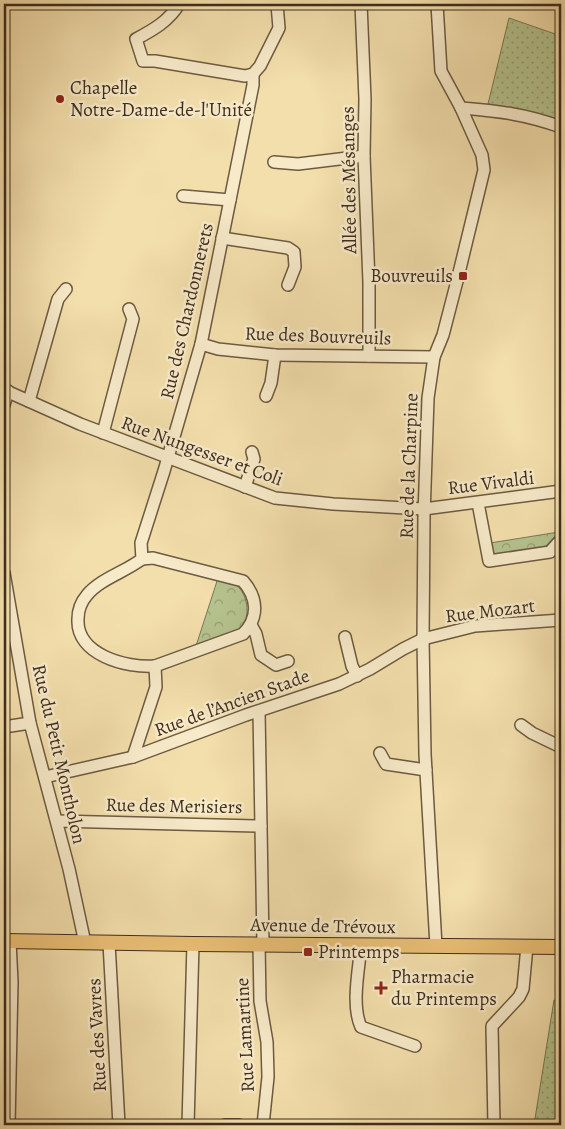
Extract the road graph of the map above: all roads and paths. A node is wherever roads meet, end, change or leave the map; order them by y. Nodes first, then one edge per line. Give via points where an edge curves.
1 (179, 4) edge
2 (277, 4) edge
3 (361, 4) edge
4 (437, 4) edge
5 (253, 74) junction
6 (461, 108) junction
7 (561, 127) edge
8 (364, 156) junction
9 (274, 162) dead end
10 (183, 196) dead end
11 (230, 200) junction
12 (222, 238) junction
13 (288, 285) dead end
14 (66, 289) dead end
15 (130, 308) dead end
16 (201, 344) junction
17 (275, 355) junction
18 (369, 356) junction
19 (434, 357) junction
20 (6, 391) edge
21 (266, 396) dead end
22 (29, 401) junction
23 (4, 405) edge
24 (103, 433) junction
25 (252, 452) dead end
26 (168, 458) junction
27 (246, 487) junction
28 (561, 492) edge
29 (478, 503) junction
30 (424, 509) junction
31 (558, 543) dead end
32 (142, 559) junction
33 (4, 574) edge
34 (561, 620) edge
35 (251, 625) junction
36 (345, 637) dead end
37 (423, 639) junction
38 (288, 661) dead end
39 (155, 666) junction
40 (357, 676) junction
41 (259, 711) junction
42 (30, 723) junction
43 (521, 725) dead end
44 (4, 727) edge
45 (561, 747) edge
46 (380, 753) dead end
47 (133, 757) junction
48 (426, 770) junction
49 (45, 778) junction
50 (57, 821) junction
51 (261, 826) junction
52 (7, 941) edge
53 (85, 942) junction
54 (109, 943) junction
55 (193, 944) junction
56 (261, 944) junction
57 (361, 945) junction
58 (436, 946) junction
59 (527, 946) junction
60 (561, 947) edge
61 (415, 1046) dead end
62 (9, 1125) edge
63 (119, 1125) edge
64 (188, 1125) edge
65 (225, 1125) edge
66 (239, 1125) edge
67 (263, 1125) edge
68 (494, 1125) edge

1 - 5 street via 154,30 136,39 143,62 245,76
2 - 5 street via 279,28
3 - 8 street, Allée des Mésanges
4 - 6 street, Rue de la Charpine via 441,71
5 - 11 street, Rue des Chardonnerets
6 - 7 street via 508,112
6 - 19 street, Rue de la Charpine via 482,154 484,170 443,335
8 - 9 street via 298,164
8 - 18 street, Allée des Mésanges
10 - 11 street
11 - 12 street, Rue des Chardonnerets
12 - 13 street via 288,248 294,252 295,268
12 - 16 street, Rue des Chardonnerets
14 - 22 street via 58,299
15 - 24 street via 133,319
16 - 17 street, Rue des Bouvreuils
16 - 26 street, Rue des Chardonnerets
17 - 18 street, Rue des Bouvreuils
17 - 21 street
18 - 19 street, Rue des Bouvreuils
19 - 30 street, Rue de la Charpine via 428,398
20 - 22 street, Rue Nungesser et Coli
20 - 23 street
22 - 24 street, Rue Nungesser et Coli
24 - 26 street, Rue Nungesser et Coli
25 - 27 street via 254,459
26 - 27 street, Rue Nungesser et Coli
26 - 32 street, Rue des Chardonnerets via 141,543
27 - 30 street, Rue Nungesser et Coli via 275,498
28 - 29 street, Rue Vivaldi
29 - 30 street, Rue Vivaldi
29 - 31 street via 489,561 550,552
30 - 37 street, Rue de la Charpine
32 - 35 street via 153,558 242,581 253,598
32 - 39 street via 94,587 80,604 77,622 86,646 96,653 143,667
33 - 42 street, Rue du Petit Montholon
34 - 37 street, Rue Mozart via 475,626
35 - 38 street via 261,655 276,665
35 - 39 street via 243,634
36 - 40 street
37 - 40 street, Rue de l’Ancien Stade
37 - 48 street, Rue de la Charpine
39 - 47 street via 156,687
40 - 41 street, Rue de l’Ancien Stade
41 - 47 street, Rue de l’Ancien Stade
41 - 51 street, Rue Lamartine
42 - 44 street
42 - 49 street, Rue du Petit Montholon
43 - 45 street
46 - 48 street via 386,764
47 - 49 street, Rue de l’Ancien Stade
48 - 58 street, Rue de la Charpine
49 - 50 street, Rue du Petit Montholon
50 - 51 street, Rue des Merisiers
50 - 53 street, Rue du Petit Montholon
51 - 56 street, Rue Lamartine
52 - 53 main road, Avenue de Trévoux
52 - 62 street via 12,982
53 - 54 main road, Avenue de Trévoux
54 - 55 main road, Avenue de Trévoux
54 - 63 street, Rue des Vavres
55 - 56 main road, Avenue de Trévoux
55 - 64 street
56 - 57 main road, Avenue de Trévoux
56 - 67 street, Rue Lamartine via 260,1001 267,1042 268,1077
57 - 58 main road, Avenue de Trévoux
57 - 61 street via 356,1006 361,1027
58 - 59 main road, Avenue de Trévoux
59 - 60 main road, Avenue de Trévoux
59 - 68 street via 523,989 492,1026
65 - 66 street

